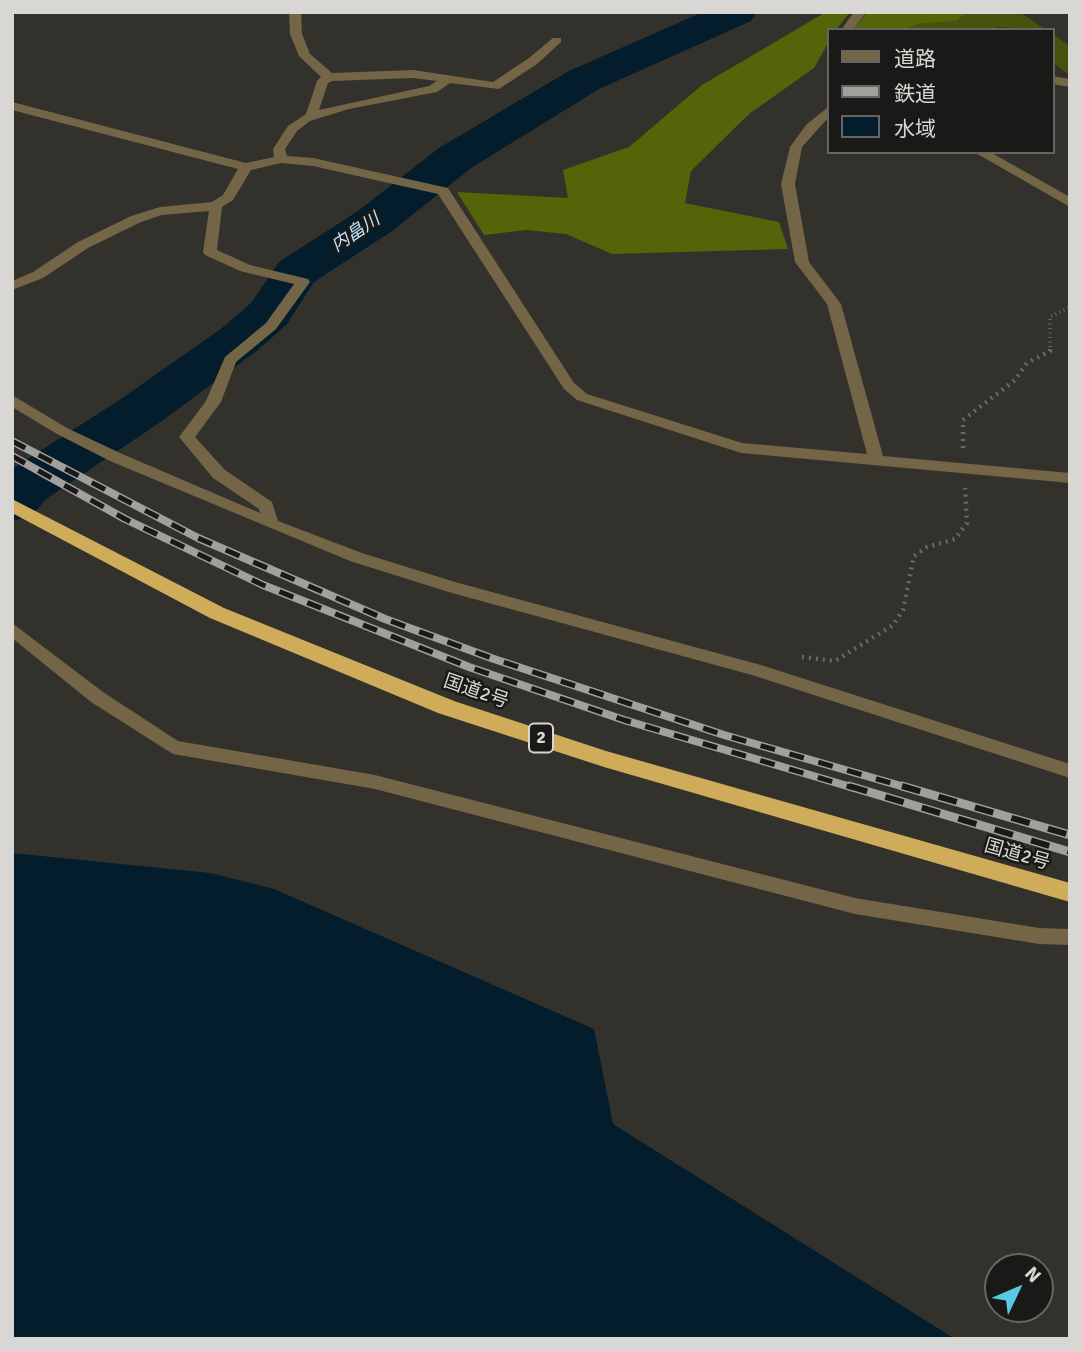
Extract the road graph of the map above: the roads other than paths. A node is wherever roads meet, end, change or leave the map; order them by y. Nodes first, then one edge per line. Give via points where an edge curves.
1 (295, 12) edge
2 (860, 12) edge
3 (848, 28) edge
4 (557, 40) dead end
5 (329, 76) junction
6 (447, 80) junction
7 (12, 106) edge
8 (827, 112) edge
9 (313, 116) junction
10 (984, 154) edge
11 (281, 159) junction
12 (246, 167) junction
13 (1070, 203) edge
14 (216, 206) junction
15 (12, 286) edge
16 (12, 400) edge
17 (877, 462) junction
18 (1070, 478) edge
19 (12, 505) edge
20 (271, 524) junction
21 (12, 629) edge
22 (1070, 771) edge
23 (1070, 894) edge
24 (1070, 937) edge

1 - 5 street via 296,34 305,56
2 - 3 street
4 - 6 street via 495,86
5 - 6 street via 413,74
5 - 9 street via 323,81
6 - 9 street via 433,89
7 - 12 street
8 - 17 street via 796,147 788,184 802,262 834,304
9 - 11 street via 292,129 279,149
10 - 13 street
11 - 12 street
11 - 17 street via 443,191 569,386 582,397 741,449
12 - 14 street via 228,197
14 - 15 street via 160,211 136,219
14 - 20 street via 210,252 245,268 303,282 271,326 230,360 213,402 187,437 219,474 266,506
16 - 20 street via 115,457
17 - 18 street
19 - 23 highway, 国道2号 / 2 via 217,613 446,707 604,760
20 - 22 street via 452,587 755,669
21 - 24 street via 97,697 173,747 375,782 855,906

